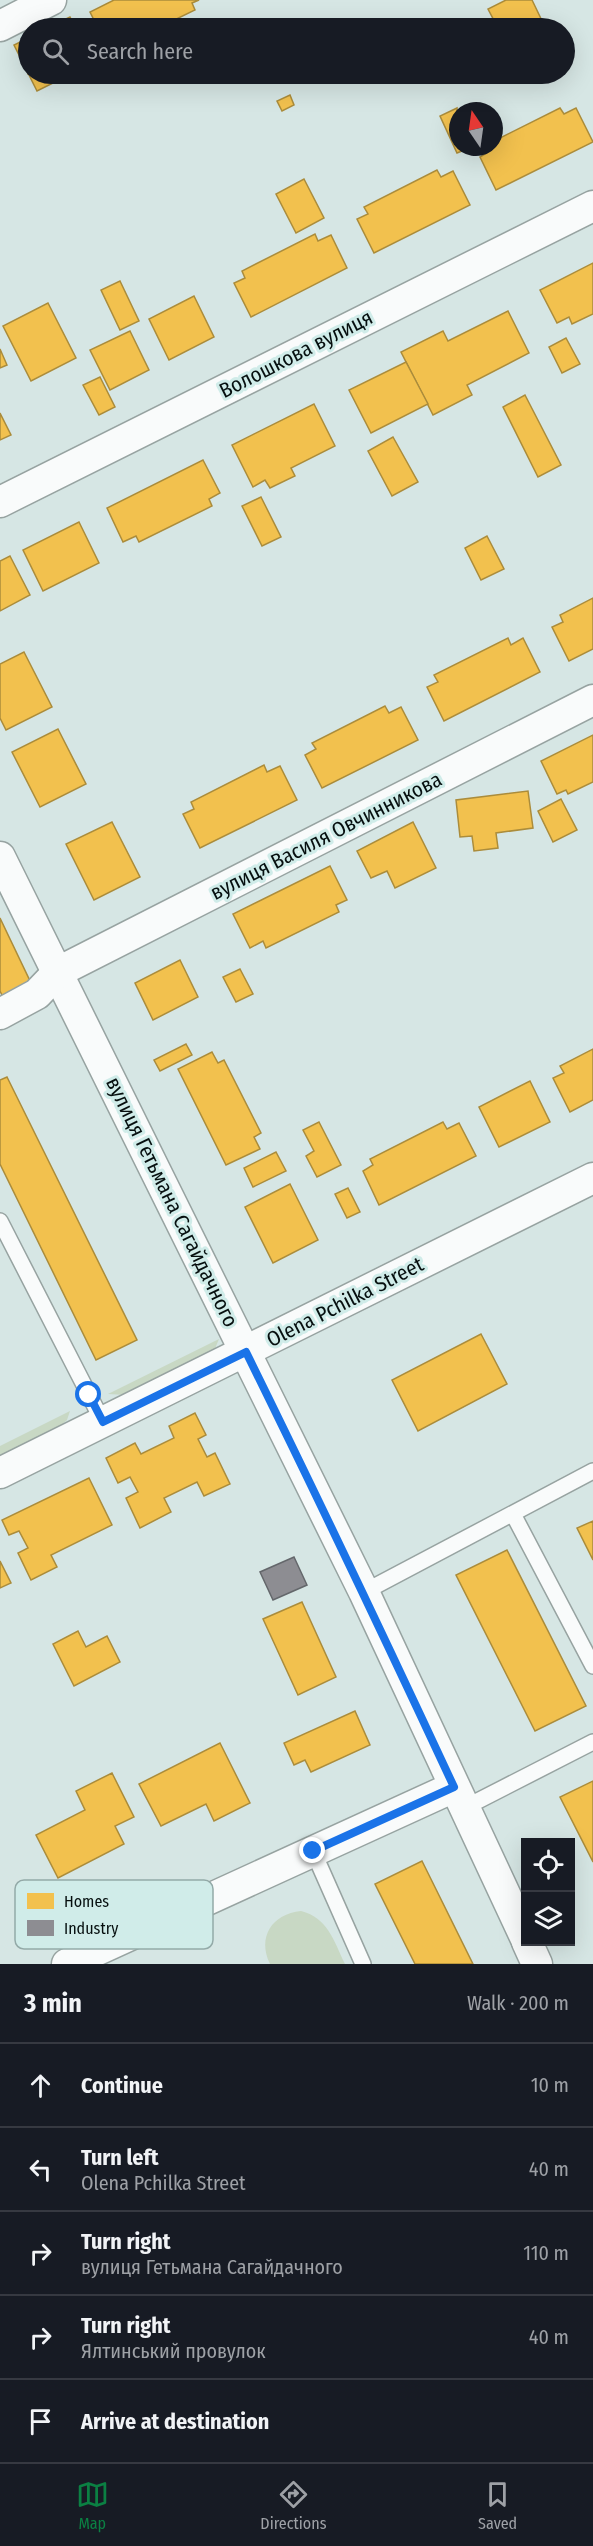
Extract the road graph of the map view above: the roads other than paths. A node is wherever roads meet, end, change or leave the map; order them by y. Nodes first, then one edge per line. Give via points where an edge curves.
1 (51, 0) edge
2 (0, 26) edge
3 (593, 206) edge
4 (0, 502) edge
5 (593, 700) edge
6 (0, 857) edge
7 (58, 972) junction
8 (0, 1014) edge
9 (593, 1178) edge
10 (0, 1221) edge
11 (246, 1352) junction
12 (103, 1422) junction
13 (593, 1472) edge
14 (0, 1473) edge
15 (513, 1514) junction
16 (364, 1592) junction
17 (593, 1666) edge
18 (593, 1742) edge
19 (459, 1798) junction
20 (313, 1851) junction
21 (213, 1897) edge
22 (521, 1929) edge
23 (529, 1946) edge
24 (100, 1949) edge
25 (67, 1964) edge
26 (363, 1964) edge
27 (537, 1964) edge

1 - 2 street
3 - 4 street, Волошкова вулиця
5 - 7 street, вулиця Василя Овчинникова
6 - 7 street, вулиця Гетьмана Сагайдачного
7 - 8 street, вулиця Василя Овчинникова via 37,994
7 - 11 street, вулиця Гетьмана Сагайдачного
9 - 11 street, Olena Pchilka Street
10 - 12 lane
11 - 12 street, Olena Pchilka Street
11 - 16 street, вулиця Гетьмана Сагайдачного
12 - 14 street, Olena Pchilka Street
13 - 15 lane
15 - 16 lane
15 - 17 lane
16 - 19 street, вулиця Гетьмана Сагайдачного
18 - 19 lane
19 - 20 street
19 - 22 street, вулиця Гетьмана Сагайдачного
20 - 21 street
20 - 26 lane
23 - 27 street, вулиця Гетьмана Сагайдачного
24 - 25 street

